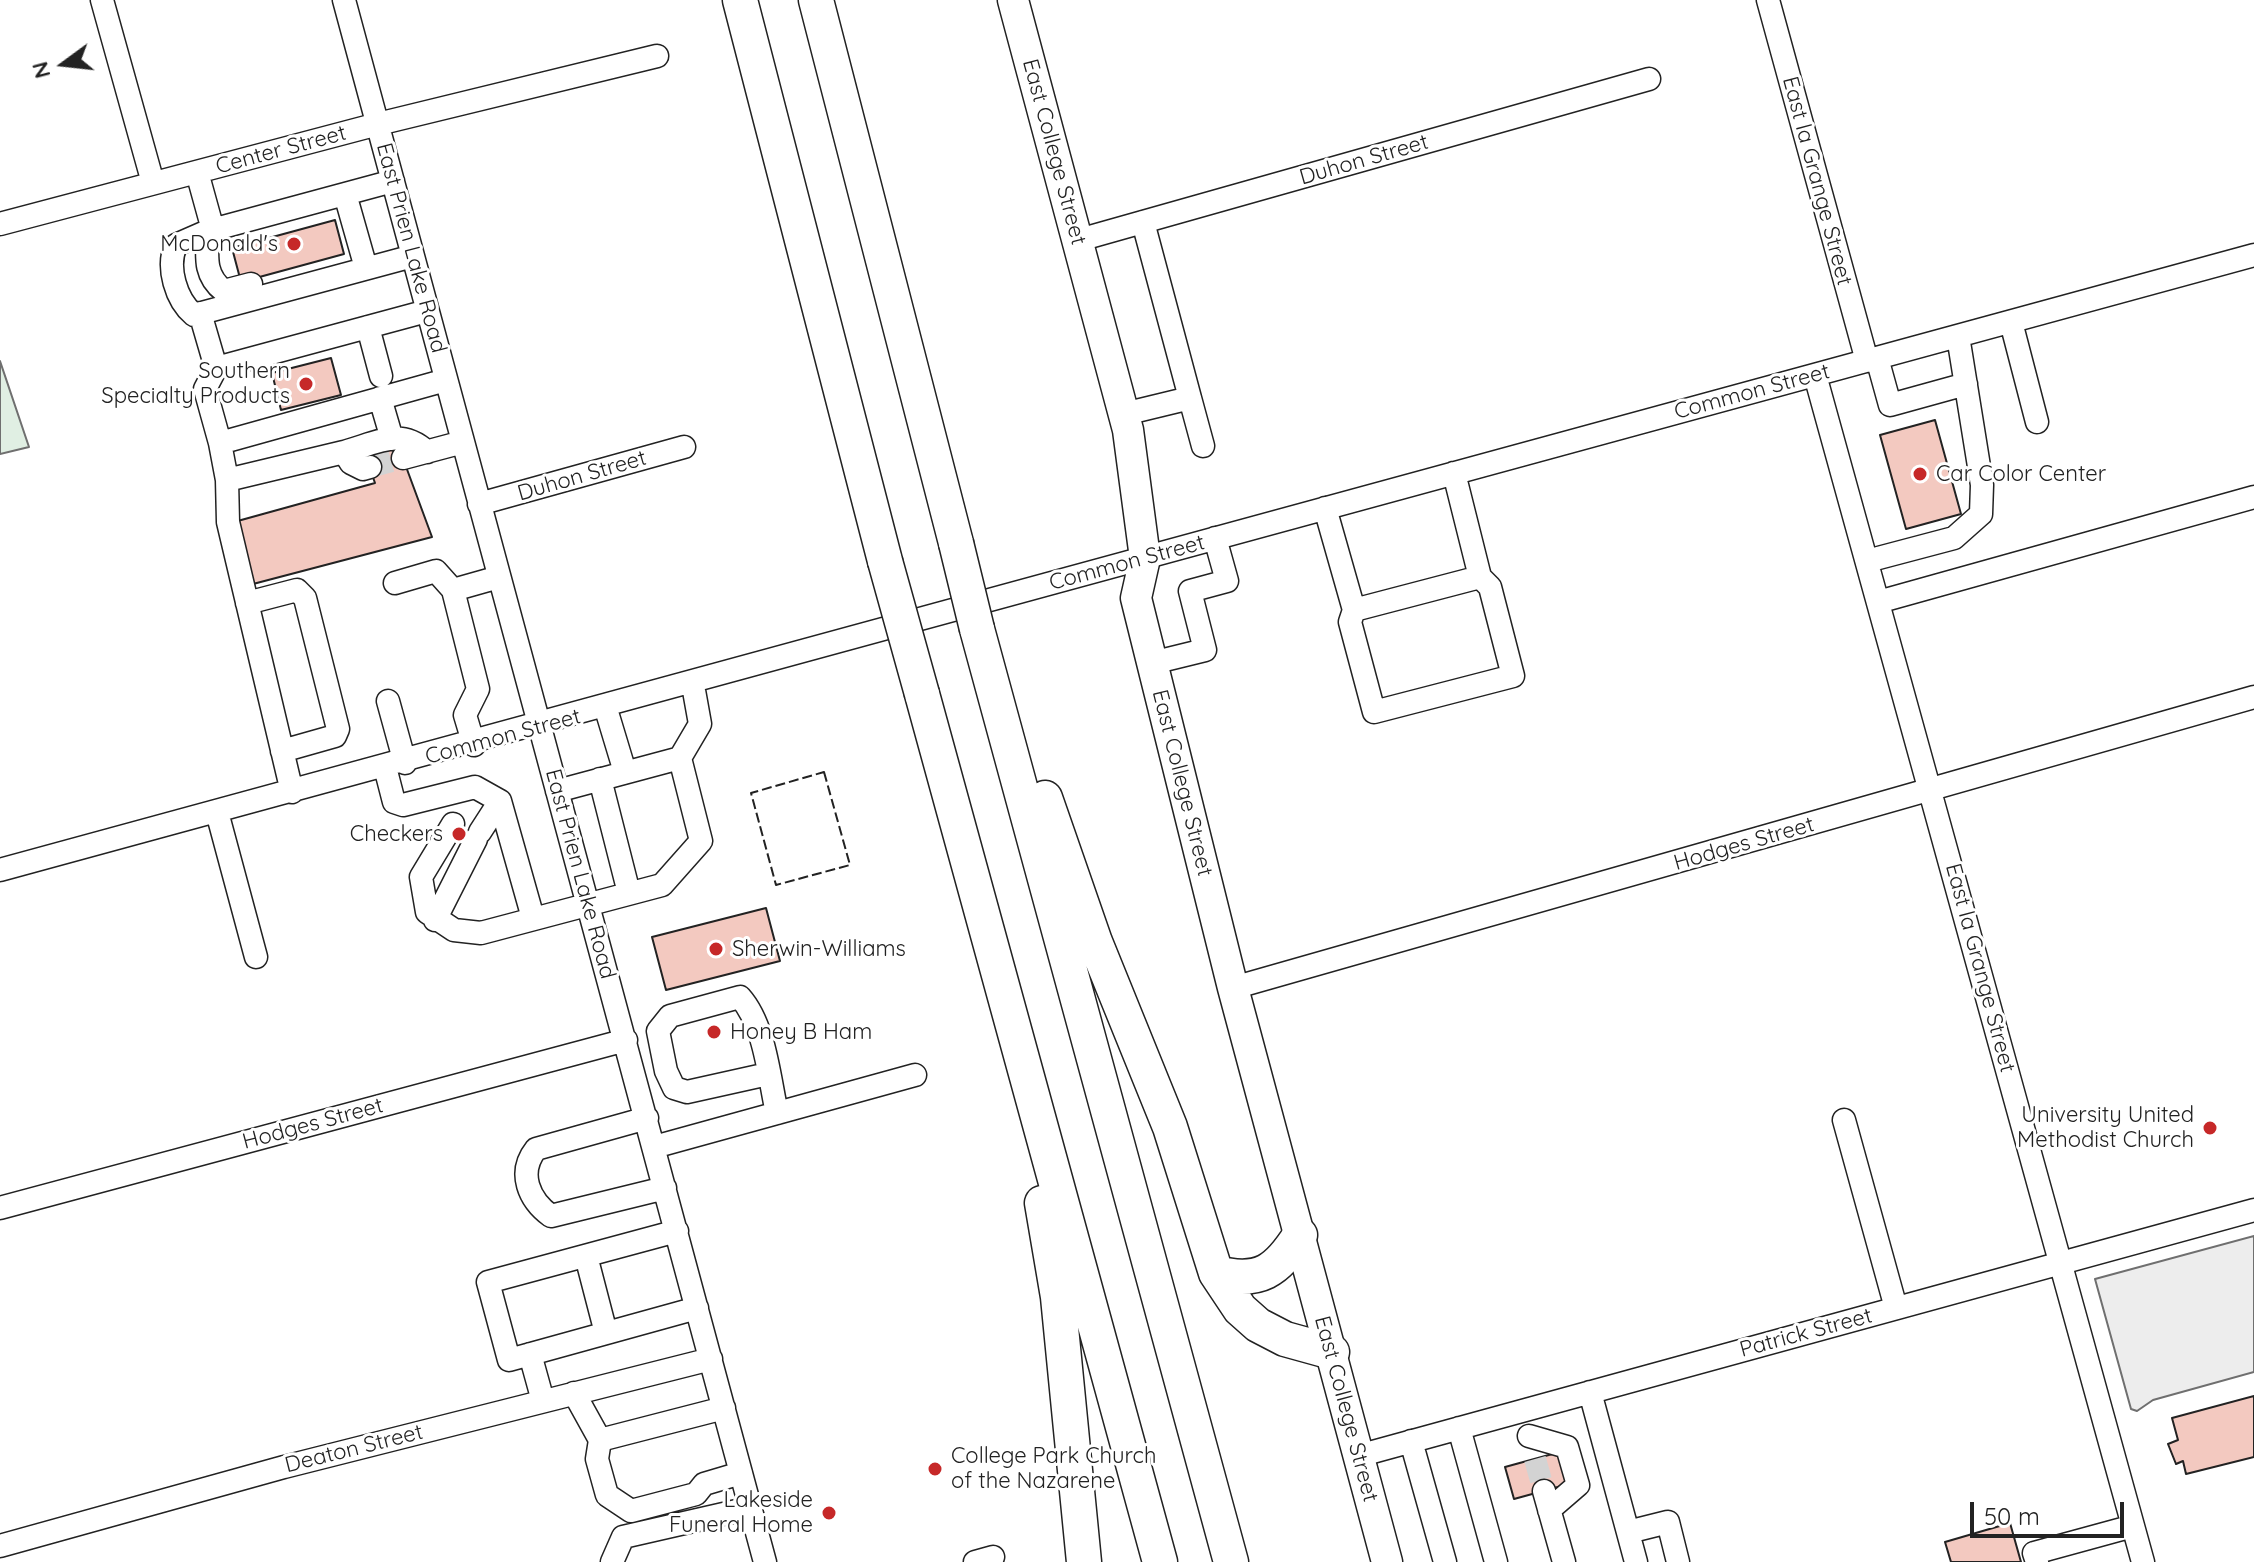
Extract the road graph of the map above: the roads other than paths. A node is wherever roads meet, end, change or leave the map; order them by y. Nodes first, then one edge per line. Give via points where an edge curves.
1 (102, 0) edge
2 (344, 0) edge
3 (740, 0) edge
4 (816, 0) edge
5 (1013, 0) edge
6 (1768, 0) edge
7 (657, 56) dead end
8 (1649, 79) dead end
9 (378, 124) junction
10 (197, 172) junction
11 (393, 181) junction
12 (153, 183) junction
13 (345, 194) junction
14 (1143, 222) junction
15 (0, 224) edge
16 (210, 230) junction
17 (1079, 240) junction
18 (2254, 255) edge
19 (413, 256) junction
20 (360, 270) junction
21 (427, 311) junction
22 (200, 313) junction
23 (2011, 322) junction
24 (368, 327) junction
25 (1958, 336) junction
26 (1872, 360) junction
27 (216, 368) junction
28 (1815, 375) junction
29 (446, 380) junction
30 (1966, 384) junction
31 (381, 387) junction
32 (1190, 398) junction
33 (1124, 414) junction
34 (2037, 422) dead end
35 (463, 442) junction
36 (220, 443) junction
37 (1203, 446) dead end
38 (684, 447) dead end
39 (398, 449) junction
40 (344, 452) junction
41 (370, 467) dead end
42 (1454, 473) junction
43 (227, 480) junction
44 (2254, 497) edge
45 (479, 504) junction
46 (1325, 508) junction
47 (1215, 538) junction
48 (1145, 558) junction
49 (1867, 561) junction
50 (499, 577) junction
51 (1480, 577) junction
52 (395, 583) dead end
53 (453, 590) junction
54 (1878, 602) junction
55 (247, 603) junction
56 (1354, 610) junction
57 (1152, 663) junction
58 (992, 682) junction
59 (693, 685) junction
60 (2254, 697) edge
61 (388, 701) dead end
62 (606, 709) junction
63 (539, 727) junction
64 (474, 745) junction
65 (282, 751) junction
66 (680, 758) junction
67 (395, 765) junction
68 (625, 772) junction
69 (600, 779) junction
70 (475, 787) junction
71 (557, 791) junction
72 (1931, 791) junction
73 (292, 792) junction
74 (500, 801) junction
75 (217, 812) junction
76 (0, 870) edge
77 (629, 893) junction
78 (588, 902) junction
79 (533, 918) junction
80 (435, 920) junction
81 (256, 957) dead end
82 (1233, 988) junction
83 (1007, 1001) junction
84 (626, 1040) junction
85 (666, 1071) junction
86 (768, 1074) junction
87 (915, 1075) dead end
88 (637, 1080) junction
89 (777, 1113) junction
90 (647, 1118) junction
91 (1844, 1120) dead end
92 (654, 1147) junction
93 (665, 1188) junction
94 (0, 1208) edge
95 (2254, 1210) edge
96 (677, 1231) junction
97 (1300, 1235) junction
98 (586, 1256) junction
99 (2061, 1263) junction
100 (522, 1273) junction
101 (1216, 1273) junction
102 (697, 1308) junction
103 (1896, 1308) junction
104 (605, 1334) junction
105 (1332, 1352) junction
106 (530, 1354) junction
107 (711, 1359) junction
108 (1590, 1392) junction
109 (574, 1393) junction
110 (543, 1401) junction
111 (724, 1408) junction
112 (1522, 1411) junction
113 (1459, 1428) junction
114 (1529, 1436) junction
115 (600, 1440) junction
116 (1411, 1441) junction
117 (1358, 1456) junction
118 (1535, 1459) tunnel mouth
119 (741, 1473) junction
120 (750, 1508) junction
121 (2133, 1526) junction
122 (1628, 1532) junction
123 (0, 1546) edge
124 (2079, 1552) edge
125 (612, 1562) edge
126 (765, 1562) edge
127 (1084, 1562) edge
128 (1160, 1562) edge
129 (1231, 1562) edge
130 (1387, 1562) edge
131 (1445, 1562) edge
132 (1496, 1562) edge
133 (1564, 1562) edge
134 (1636, 1562) edge
135 (1678, 1562) edge
136 (2037, 1562) edge
137 (2143, 1562) edge

1 - 12 street
2 - 9 street, East Prien Lake Road
3 - 83 highway, bridge via 885,561
4 - 58 highway, bridge
5 - 17 main road, East College Street
6 - 26 street, East la Grange Street
7 - 9 street, Center Street
8 - 14 street, Duhon Street
9 - 10 street, Center Street
9 - 11 street, East Prien Lake Road
10 - 12 street, Center Street
10 - 16 street
11 - 13 street
11 - 19 street, East Prien Lake Road
12 - 15 street, Center Street
13 - 16 street
13 - 20 street
14 - 17 street, Duhon Street
14 - 32 street
16 - 20 street via 207,269 224,291 336,263
16 - 22 street via 176,245 169,259 182,305 194,315
17 - 33 main road, East College Street
18 - 23 street, Common Street
19 - 20 street
19 - 21 street, East Prien Lake Road
20 - 22 street
21 - 24 street
21 - 29 street, East Prien Lake Road
22 - 27 street
23 - 25 street, Common Street
23 - 34 street
24 - 27 street
24 - 31 street
25 - 26 street, Common Street
25 - 30 street
26 - 28 street, Common Street
26 - 30 street, East la Grange Street via 1890,405
27 - 36 street via 205,389
28 - 42 street, Common Street
28 - 49 street, East la Grange Street
29 - 31 street
29 - 35 street, East Prien Lake Road
30 - 49 street via 1982,485 1981,514 1954,538
31 - 36 street
31 - 39 street
32 - 33 street
32 - 37 street
33 - 48 main road, East College Street
35 - 39 street via 427,452 413,439
35 - 45 street, East Prien Lake Road
36 - 43 street
38 - 45 street, Duhon Street
39 - 40 street
40 - 41 street via 351,463
40 - 43 street
42 - 46 street, Common Street
42 - 51 street
43 - 55 street via 228,522
44 - 54 street
45 - 50 street, East Prien Lake Road
46 - 47 street, Common Street
46 - 56 street
47 - 48 street, Common Street
47 - 57 street via 1227,581 1190,591 1205,650
48 - 57 main road, East College Street via 1136,598
48 - 59 street, Common Street
49 - 54 street, East la Grange Street
50 - 53 street
50 - 63 street, East Prien Lake Road
51 - 56 street
51 - 56 street via 1490,587 1513,676 1374,712 1350,622
52 - 53 street via 436,571
53 - 64 street via 478,689 465,715
54 - 72 street, East la Grange Street
55 - 65 street
55 - 65 street via 297,590 305,598 338,729 335,736
57 - 82 main road, East College Street
58 - 101 highway via 1026,744 1095,942 1170,1127
58 - 129 highway
59 - 62 street, Common Street
59 - 66 street via 700,724
60 - 72 street, Hodges Street
61 - 67 street
62 - 63 street, Common Street
62 - 68 street
63 - 64 street, Common Street
63 - 71 street, East Prien Lake Road
64 - 67 street, Common Street
65 - 73 street
66 - 68 street
66 - 77 street via 701,841 662,885
67 - 70 street via 394,802 403,805
67 - 73 street, Common Street
68 - 69 street
69 - 71 street
69 - 77 street
70 - 74 street
70 - 80 street via 421,877 427,912
71 - 78 street, East Prien Lake Road
72 - 82 street, Hodges Street
72 - 99 street, East la Grange Street
73 - 75 street, Common Street
74 - 79 street
74 - 80 street
75 - 76 street, Common Street
75 - 81 street
77 - 78 street
78 - 79 street
78 - 84 street, East Prien Lake Road
79 - 80 street via 481,933 454,930
82 - 97 main road, East College Street
83 - 127 highway via 1058,1297
83 - 128 highway
84 - 88 street, East Prien Lake Road
84 - 94 street, Hodges Street
85 - 86 street via 674,1088 687,1092
85 - 86 street via 658,1031 670,1016 740,997 751,1010
85 - 88 street
86 - 89 street
87 - 89 street
88 - 90 street, East Prien Lake Road
89 - 92 street
90 - 92 street, East Prien Lake Road
90 - 93 street via 536,1149 527,1161 527,1179 534,1204 551,1216
91 - 103 street
92 - 93 street, East Prien Lake Road
93 - 96 street, East Prien Lake Road
95 - 99 street, Patrick Street
96 - 98 street
96 - 102 street, East Prien Lake Road
97 - 101 highway via 1284,1260 1266,1272 1241,1279
97 - 105 main road, East College Street
98 - 100 street
98 - 104 street
99 - 103 street, Patrick Street
99 - 121 street, East la Grange Street
100 - 104 street via 504,1299 519,1338 529,1342 574,1332
100 - 106 street via 488,1282 509,1360
101 - 105 highway via 1258,1325
102 - 104 street
102 - 107 street, East Prien Lake Road
103 - 108 street, Patrick Street
104 - 106 street
105 - 117 main road, East College Street
106 - 110 street
107 - 109 street, Deaton Street
107 - 111 street, East Prien Lake Road
108 - 112 street, Patrick Street
108 - 122 street
109 - 110 street, Deaton Street
109 - 115 street
110 - 123 street, Deaton Street
111 - 115 street
111 - 119 street, East Prien Lake Road
112 - 113 street, Patrick Street
112 - 114 street
113 - 116 street, Patrick Street
113 - 132 street
114 - 118 street
114 - 133 street via 1567,1447 1578,1485 1547,1500
115 - 119 street via 597,1459 607,1495 631,1511 696,1494 704,1484
116 - 117 street, Patrick Street
116 - 131 street
117 - 130 main road, East College Street
119 - 120 street, East Prien Lake Road
120 - 125 street via 623,1537
120 - 126 street, East Prien Lake Road
121 - 124 street
121 - 137 street, East la Grange Street
122 - 134 street
122 - 135 street via 1668,1522
124 - 136 street via 2034,1553

